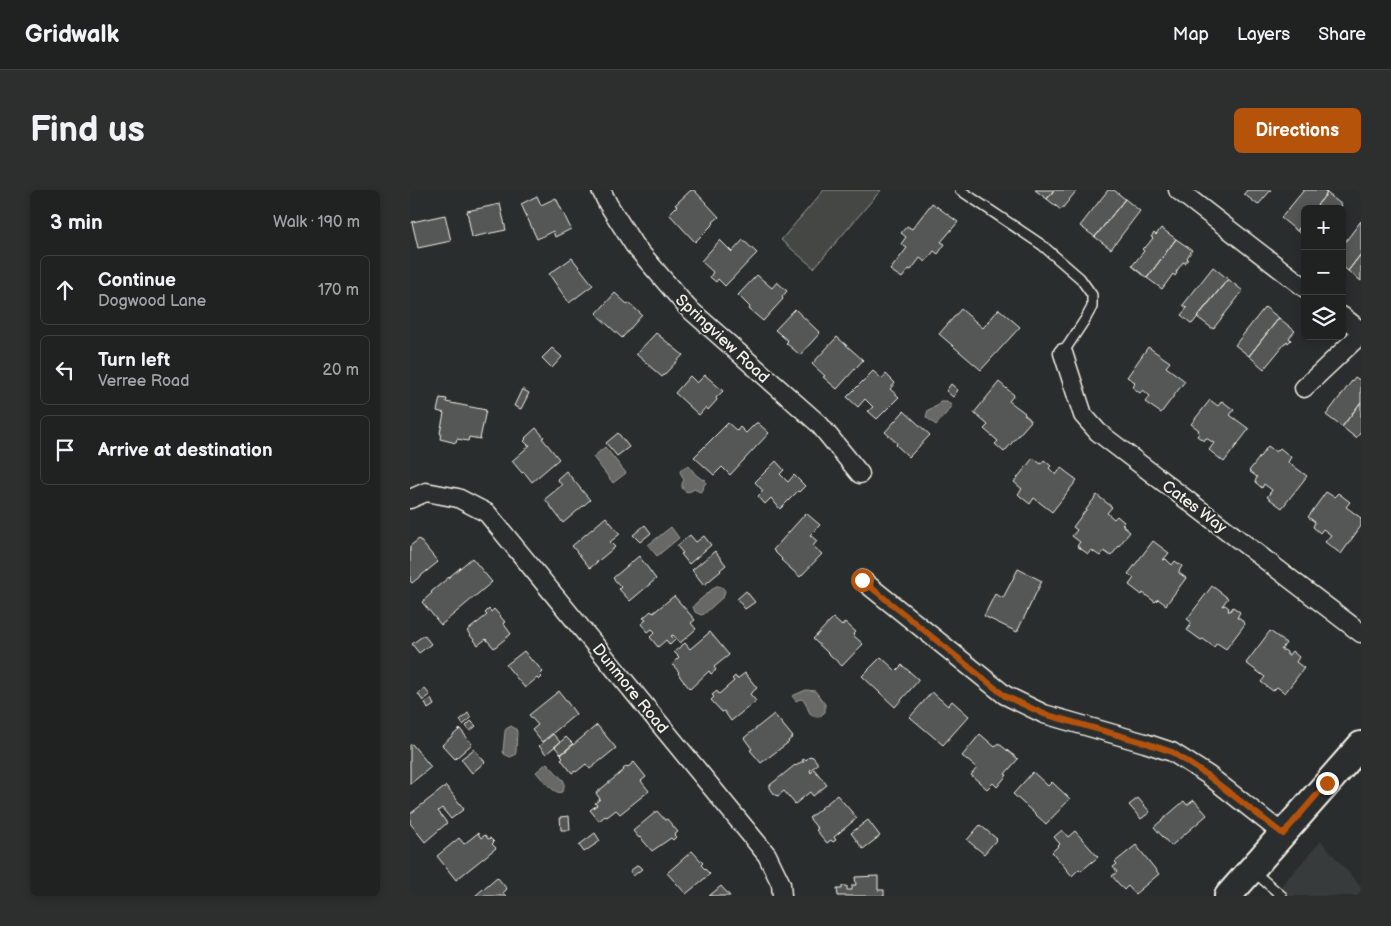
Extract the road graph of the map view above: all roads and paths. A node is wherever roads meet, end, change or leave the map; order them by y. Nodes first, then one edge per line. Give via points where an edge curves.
1 (602, 190) edge
2 (960, 190) edge
3 (1178, 190) edge
4 (1301, 285) edge
5 (1346, 319) edge
6 (1361, 332) edge
7 (1063, 353) joint
8 (1304, 388) dead end
9 (860, 474) dead end
10 (410, 499) edge
11 (862, 580) dead end
12 (1361, 633) edge
13 (1361, 745) edge
14 (1283, 834) junction
15 (1251, 870) junction
16 (782, 896) edge
17 (1228, 896) edge
18 (1282, 896) edge

1 - 9 street, Springview Road via 634,245 687,307 819,424
2 - 7 lane via 1042,245 1080,278 1092,295 1092,307
3 - 4 street
5 - 6 street
6 - 8 street
7 - 12 street, Cates Way via 1083,415 1098,432
10 - 16 street, Dunmore Road via 426,492 458,498 487,513 767,855 781,884
11 - 14 street via 1005,696 1044,714 1172,752
13 - 14 main road
14 - 15 main road
15 - 17 main road
15 - 18 lane

